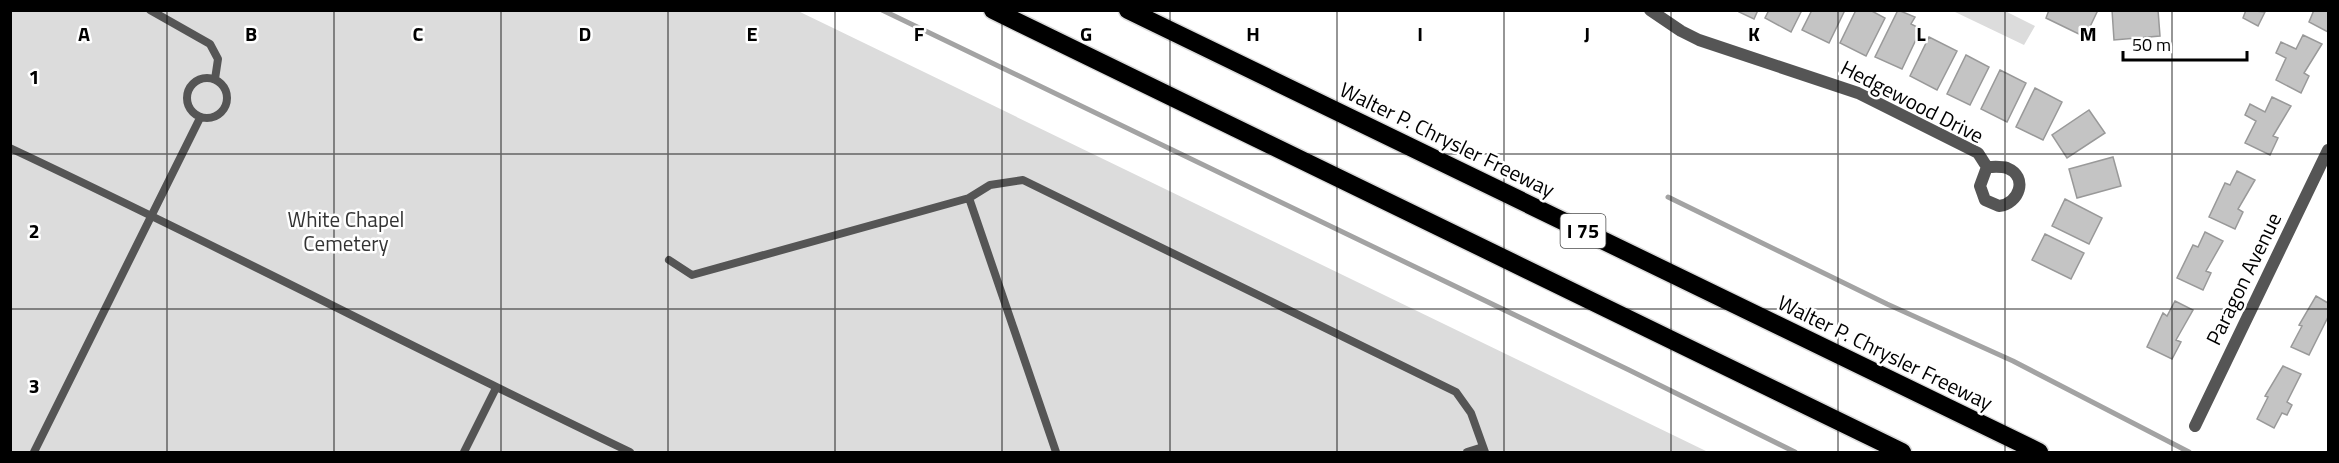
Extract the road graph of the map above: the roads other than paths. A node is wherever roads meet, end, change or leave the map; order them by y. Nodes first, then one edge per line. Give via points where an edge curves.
1 (150, 10) edge
2 (993, 10) edge
3 (1128, 10) edge
4 (1650, 10) edge
5 (215, 79) junction
6 (200, 118) junction
7 (10, 148) edge
8 (2328, 150) edge
9 (1987, 167) dead end
10 (969, 198) junction
11 (153, 215) junction
12 (669, 260) dead end
13 (495, 388) junction
14 (2195, 426) dead end
15 (1484, 450) edge
16 (34, 453) edge
17 (464, 453) edge
18 (630, 453) edge
19 (1056, 453) edge
20 (1467, 453) edge
21 (1902, 453) edge
22 (2039, 453) edge

1 - 5 lane via 210,44 218,59
2 - 21 highway
3 - 22 highway, Walter P. Chrysler Freeway / I 75
4 - 9 street, Hedgewood Drive via 1699,40 1858,93 1978,153
5 - 6 lane via 225,88 228,102 220,114
5 - 6 lane via 202,78 188,91 190,110
6 - 11 lane
7 - 11 lane
8 - 14 street, Paragon Avenue
10 - 12 lane via 692,275
10 - 15 lane via 990,185 1023,180 1456,392 1471,413
10 - 19 lane
11 - 13 lane
11 - 16 lane
13 - 17 lane
13 - 18 lane
15 - 20 lane

